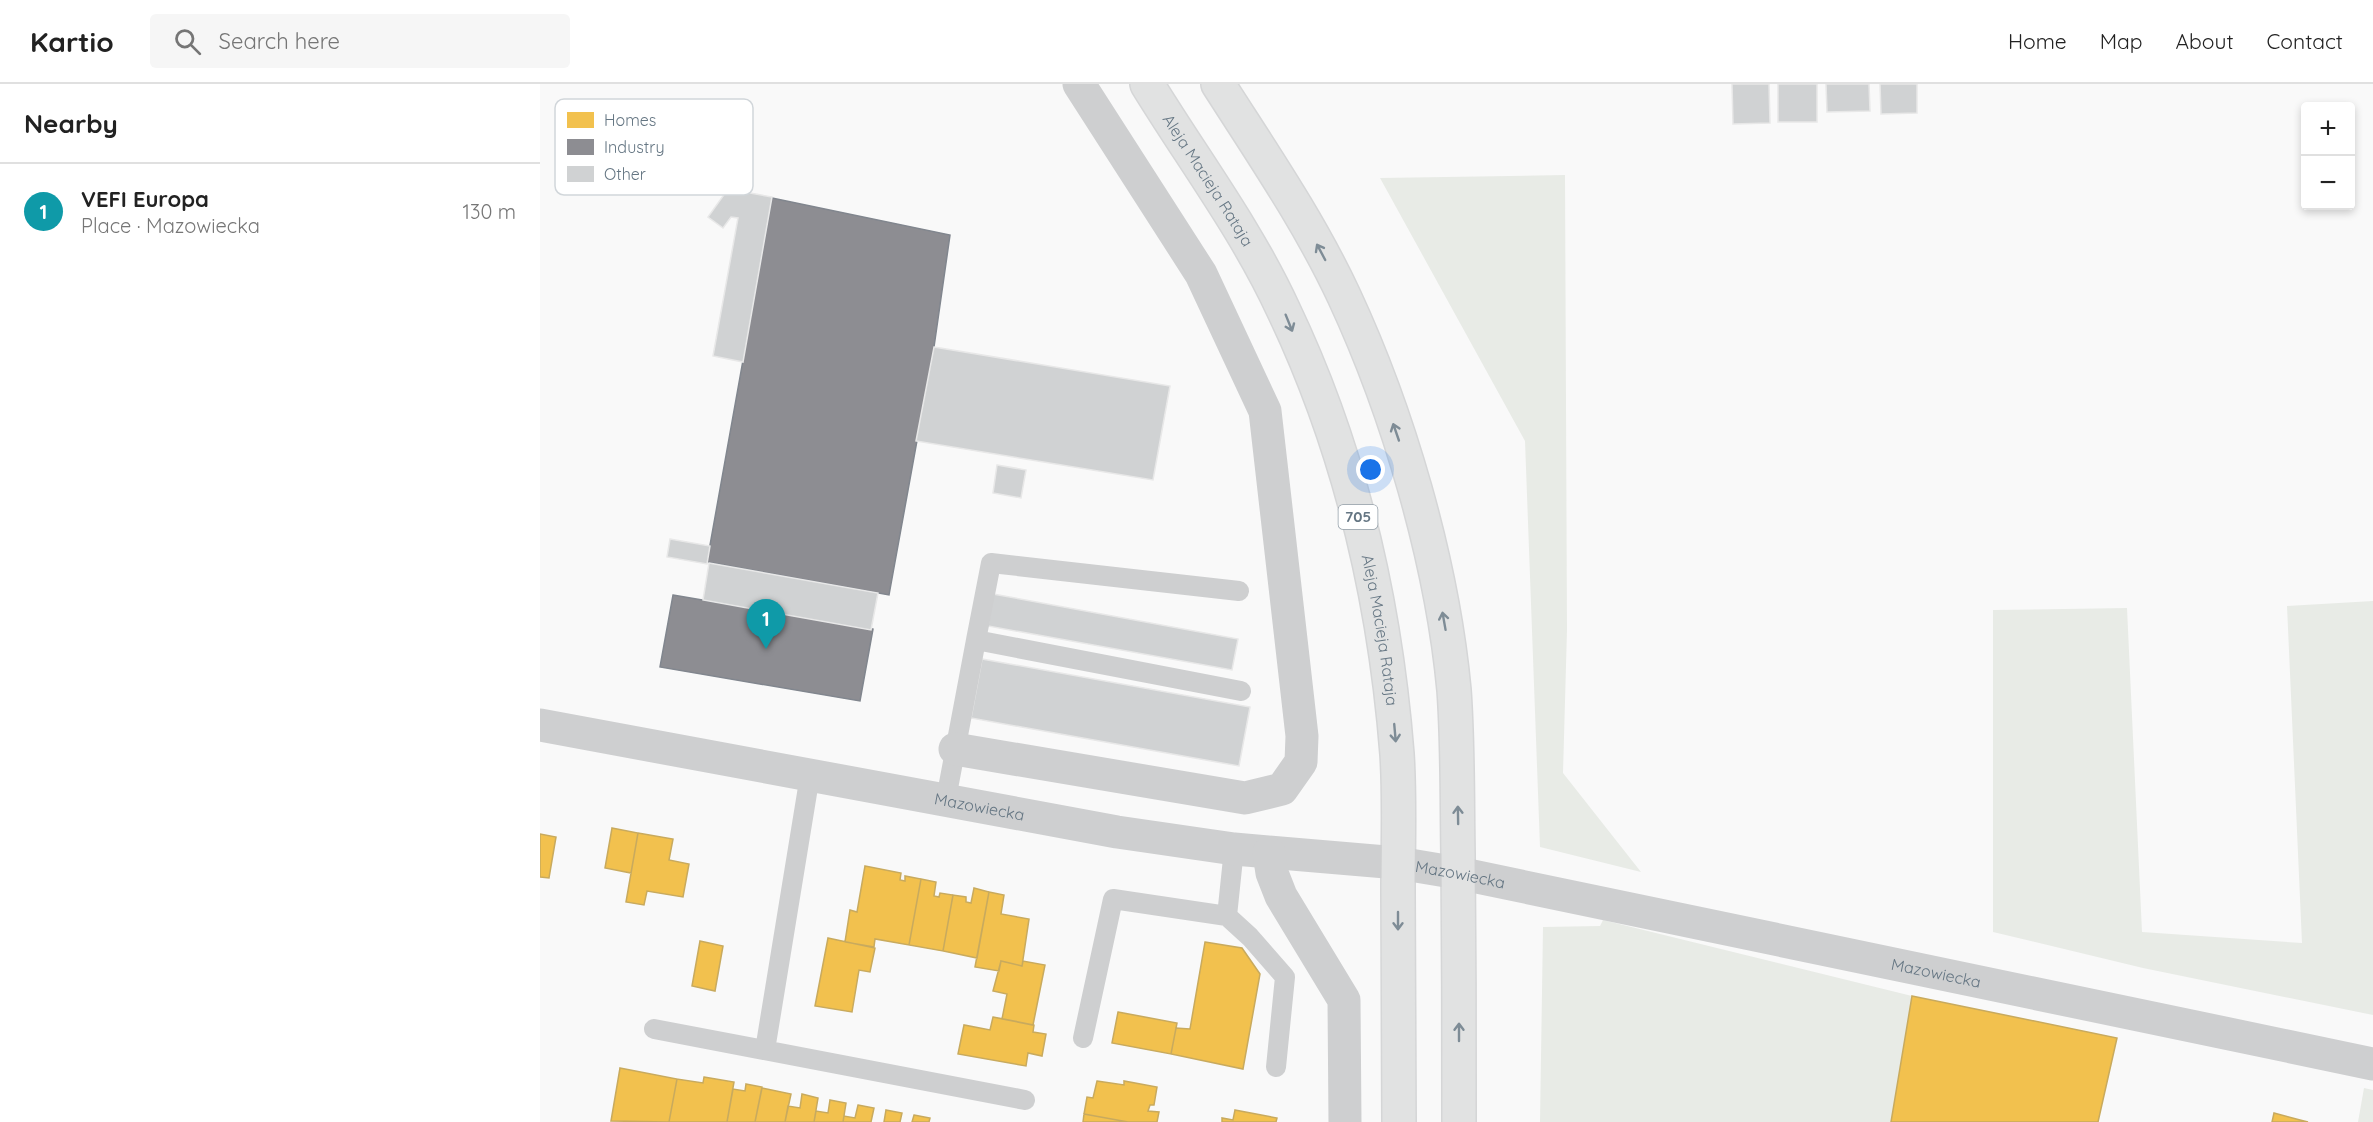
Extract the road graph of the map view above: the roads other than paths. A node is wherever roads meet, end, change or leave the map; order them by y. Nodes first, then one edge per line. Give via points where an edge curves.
1 (1079, 84) edge
2 (1147, 84) edge
3 (1218, 84) edge
4 (1239, 591) dead end
5 (976, 640) junction
6 (1241, 691) dead end
7 (540, 725) edge
8 (955, 749) junction
9 (810, 775) junction
10 (946, 799) junction
11 (1234, 849) junction
12 (1269, 853) junction
13 (1398, 863) junction
14 (1458, 873) junction
15 (1227, 916) junction
16 (654, 1029) dead end
17 (1083, 1038) dead end
18 (765, 1050) junction
19 (2373, 1064) edge
20 (1276, 1067) dead end
21 (1025, 1100) dead end
22 (1345, 1122) edge
23 (1399, 1122) edge
24 (1459, 1122) edge

1 - 8 street via 1201,274 1265,411 1302,736 1301,762 1282,789 1245,798
2 -> 13 main road, Aleja Macieja Rataja / 705 via 1255,253 1284,311 1332,430 1352,492 1372,573 1390,687 1397,758
14 -> 3 main road via 1454,688 1417,492 1344,296 1300,213
4 - 5 lane via 992,563
5 - 6 lane
5 - 8 lane
7 - 9 street, Mazowiecka
8 - 10 lane
9 - 10 street, Mazowiecka
9 - 18 lane
10 - 11 street, Mazowiecka via 1117,832
11 - 12 street, Mazowiecka
11 - 15 lane
12 - 13 street, Mazowiecka
12 - 22 street via 1281,896 1344,1000
13 - 14 street, Mazowiecka
13 -> 23 main road, Aleja Macieja Rataja / 705
14 - 19 street, Mazowiecka
24 -> 14 main road
15 - 17 lane via 1113,899
15 - 20 lane via 1285,977
16 - 18 lane
18 - 21 lane

